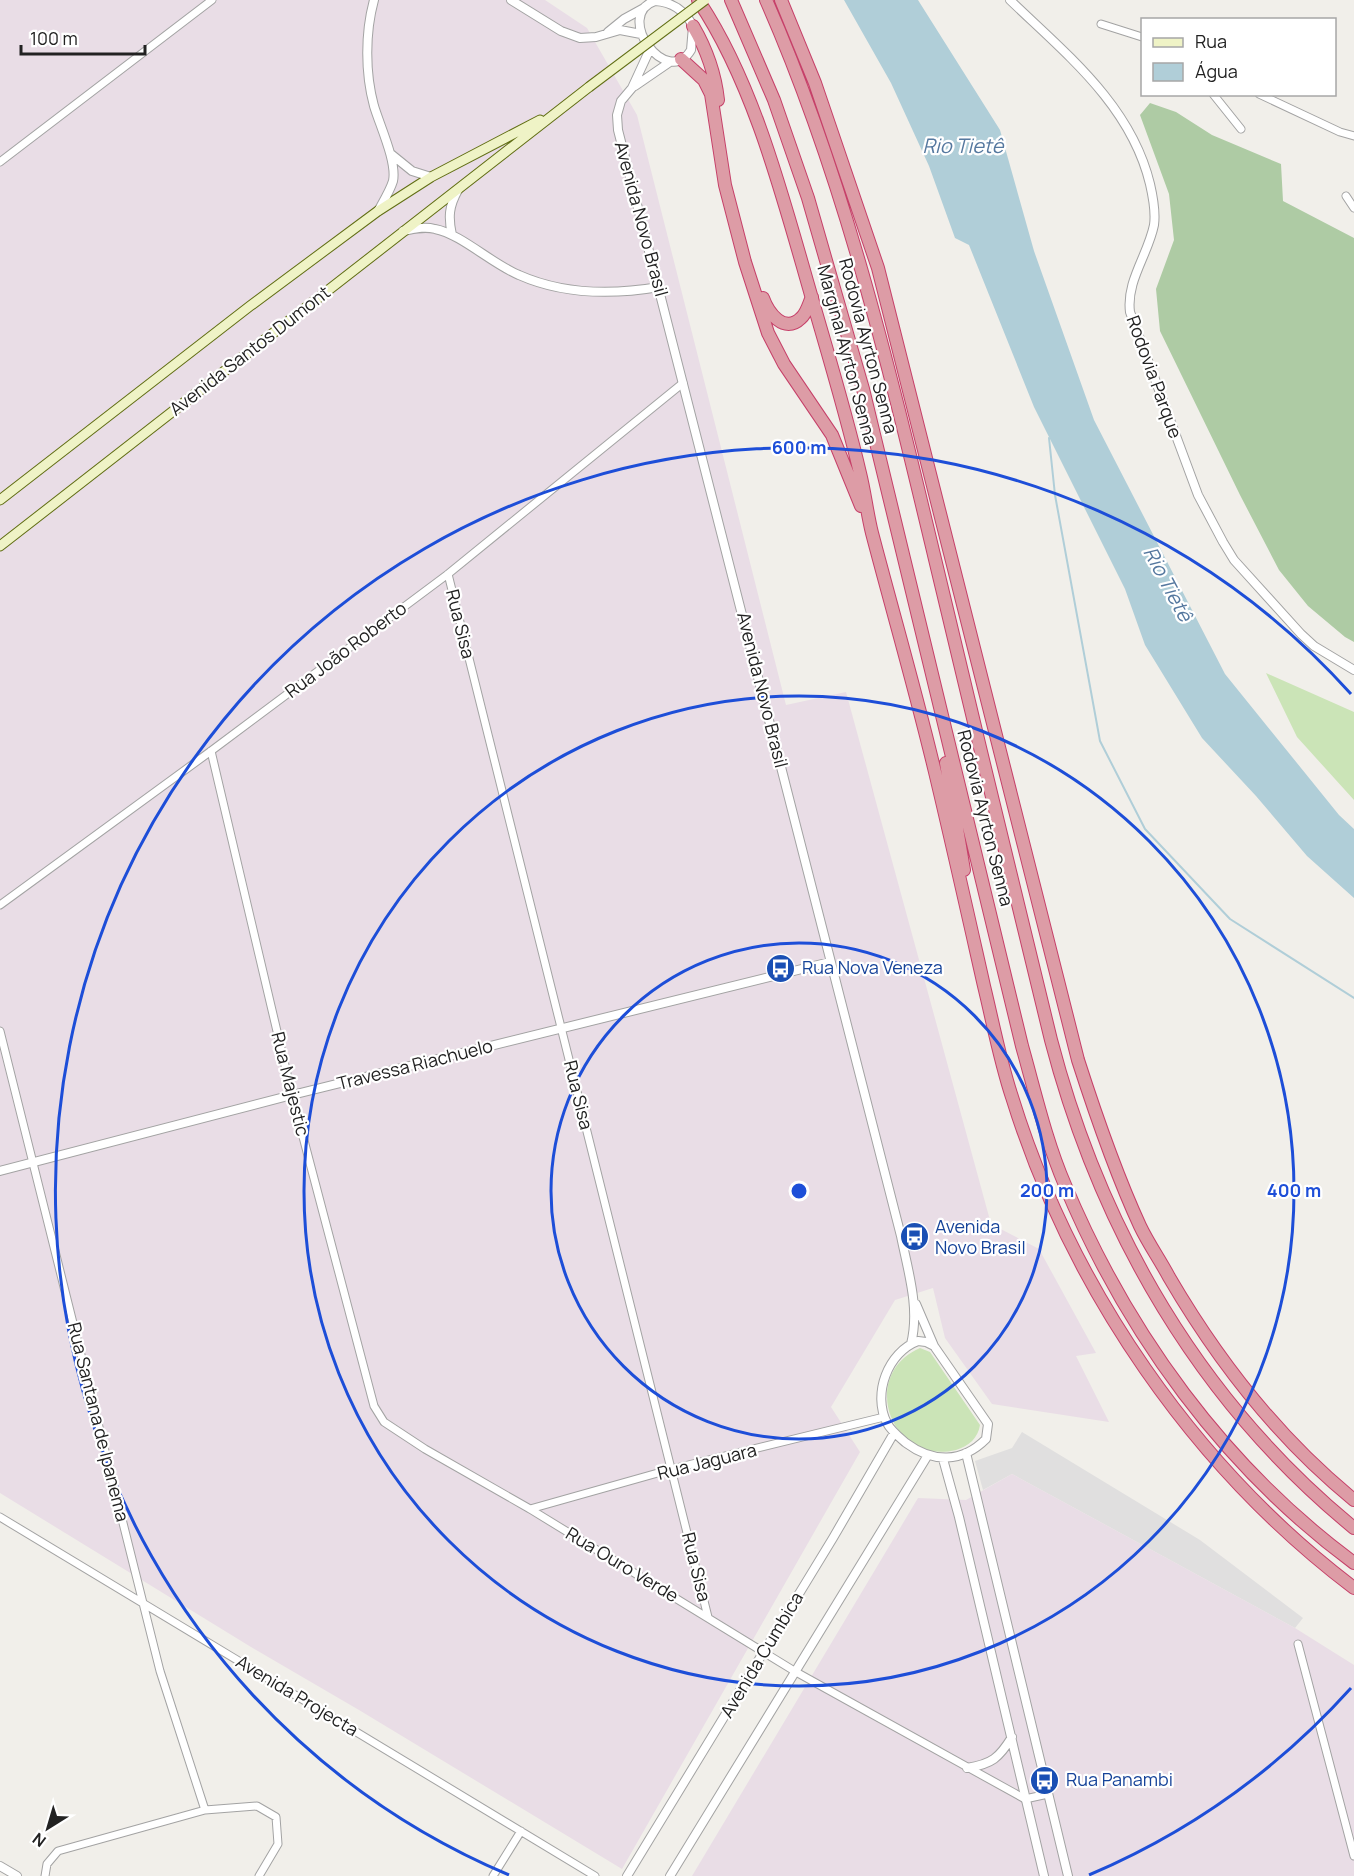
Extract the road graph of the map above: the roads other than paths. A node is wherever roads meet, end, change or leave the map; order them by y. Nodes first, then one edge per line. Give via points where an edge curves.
1 (212, 0) edge
2 (374, 0) edge
3 (511, 0) edge
4 (698, 0) edge
5 (705, 0) edge
6 (731, 0) edge
7 (766, 0) edge
8 (781, 0) edge
9 (1010, 0) edge
10 (644, 8) junction
11 (1101, 24) dead end
12 (693, 26) junction
13 (607, 33) junction
14 (641, 34) junction
15 (1141, 36) edge
16 (650, 49) junction
17 (675, 61) junction
18 (632, 88) junction
19 (1215, 96) edge
20 (1263, 96) edge
21 (563, 107) junction
22 (1241, 129) dead end
23 (1354, 136) edge
24 (390, 153) junction
25 (0, 162) edge
26 (431, 177) junction
27 (461, 186) junction
28 (1346, 195) dead end
29 (1354, 208) edge
30 (378, 211) junction
31 (403, 231) junction
32 (452, 235) junction
33 (659, 287) junction
34 (812, 297) junction
35 (683, 383) junction
36 (0, 500) edge
37 (870, 526) junction
38 (0, 546) edge
39 (448, 574) junction
40 (923, 644) junction
41 (1354, 670) edge
42 (211, 751) junction
43 (963, 897) junction
44 (0, 905) edge
45 (830, 962) junction
46 (562, 1030) junction
47 (0, 1031) edge
48 (292, 1095) junction
49 (34, 1163) junction
50 (0, 1171) edge
51 (913, 1295) junction
52 (911, 1344) junction
53 (934, 1346) junction
54 (378, 1415) joint
55 (884, 1417) junction
56 (894, 1432) junction
57 (966, 1453) junction
58 (928, 1455) junction
59 (943, 1459) junction
60 (672, 1469) junction
61 (1354, 1500) edge
62 (530, 1509) junction
63 (0, 1517) edge
64 (1354, 1528) edge
65 (1354, 1563) edge
66 (1354, 1588) edge
67 (143, 1604) junction
68 (708, 1617) junction
69 (1298, 1644) dead end
70 (764, 1652) junction
71 (796, 1671) junction
72 (1011, 1737) junction
73 (967, 1768) junction
74 (1048, 1794) junction
75 (1025, 1799) junction
76 (205, 1810) junction
77 (520, 1831) junction
78 (1354, 1856) edge
79 (0, 1866) edge
80 (17, 1876) edge
81 (45, 1876) edge
82 (259, 1876) edge
83 (494, 1876) edge
84 (595, 1876) edge
85 (627, 1876) edge
86 (670, 1876) edge
87 (1044, 1876) edge
88 (1068, 1876) edge

1 - 25 street
2 - 24 street via 369,76 381,132
3 - 13 street via 570,35 589,38
4 - 34 highway, Marginal Ayrton Senna via 741,80
5 - 21 main road, bridge
6 - 40 highway, Rodovia Ayrton Senna via 774,100 808,198 862,389
7 - 64 highway, Rodovia Ayrton Senna via 838,195 872,311 1053,1050 1085,1148 1116,1225 1196,1361 1284,1464
8 - 61 highway, Rodovia Ayrton Senna via 815,82 878,268 1075,1048 1098,1123 1141,1227 1208,1339 1264,1412
9 - 41 street, Rodovia Parque via 1115,107 1146,169 1154,224 1131,289 1130,312 1198,495 1213,525 1234,560 1300,634
10 - 12 street via 656,2 670,4 684,13
10 - 13 street
10 - 14 street
11 - 15 street
12 - 17 street via 691,50
12 - 34 highway via 715,76 727,164 766,307 775,319 795,322 803,316
13 - 14 street via 620,30
14 - 16 street
16 - 17 street
16 - 18 street, Avenida Novo Brasil
17 - 18 street, Avenida Novo Brasil
17 - 37 highway via 704,80 711,94 725,185 768,333 832,435
18 - 33 street, Avenida Novo Brasil via 621,101 618,130
19 - 22 street
20 - 23 street
21 - 26 main road, Avenida Santos Dumont
21 - 27 main road, Avenida Santos Dumont
24 - 26 street via 412,171
24 - 30 street via 393,182
26 - 30 main road, Avenida Santos Dumont
27 - 31 main road, Avenida Santos Dumont
27 - 32 street via 450,204
28 - 29 street
30 - 36 main road, Avenida Santos Dumont
31 - 32 street via 427,228
31 - 38 main road, Avenida Santos Dumont
32 - 33 street via 499,266 541,283 590,292
33 - 35 street, Avenida Novo Brasil
34 - 37 highway, Marginal Ayrton Senna via 860,473
35 - 39 street, Rua João Roberto
35 - 45 street, Avenida Novo Brasil
37 - 43 highway, Marginal Ayrton Senna via 925,732
39 - 42 street, Rua João Roberto
39 - 46 street, Rua Sisa
40 - 43 highway via 963,857
40 - 65 highway, Rodovia Ayrton Senna via 1022,1046 1064,1183 1086,1231 1153,1350 1225,1446 1303,1523
42 - 44 street, Rua João Roberto
42 - 48 street, Rua Majestic
43 - 66 highway via 1014,1104 1048,1197 1099,1295 1157,1385 1227,1470 1291,1535
45 - 46 street, Travessa Riachuelo
45 - 51 street, Avenida Novo Brasil
46 - 48 street, Travessa Riachuelo
46 - 60 street, Rua Sisa
47 - 49 street, Rua Santana de Ipanema
48 - 49 street, Travessa Riachuelo
48 - 54 street, Rua Majestic
49 - 50 street, Travessa Riachuelo
49 - 67 street, Rua Santana de Ipanema
51 - 52 street, Avenida Novo Brasil via 915,1323
51 - 53 street, Avenida Novo Brasil
52 - 53 street via 918,1341
52 - 55 street via 893,1358 888,1370 882,1402
53 - 57 street via 988,1424 986,1439
54 - 62 street, Rua Ouro Verde via 417,1444
55 - 56 street
55 - 60 street, Rua Jaguara
56 - 58 street
56 - 70 street, Avenida Cumbica
57 - 59 street
57 - 74 street
58 - 59 street
58 - 71 street, Avenida Cumbica
59 - 72 street
60 - 62 street, Rua Jaguara
60 - 68 street, Rua Sisa
62 - 68 street, Rua Ouro Verde
63 - 67 street, Avenida Projecta
67 - 76 street, Rua Santana de Ipanema via 160,1671
67 - 77 street, Avenida Projecta
68 - 70 street, Rua Ouro Verde
69 - 78 street
70 - 71 street, Rua Ouro Verde
70 - 85 street, Avenida Cumbica
71 - 73 street, Rua Ouro Verde
71 - 86 street, Avenida Cumbica
72 - 73 street via 989,1763
72 - 75 street
73 - 75 street, Rua Ouro Verde
74 - 75 street
74 - 88 street
75 - 87 street
76 - 81 street via 58,1851 47,1864
76 - 82 street via 257,1806 276,1818 278,1844
77 - 83 street
77 - 84 street, Avenida Projecta
79 - 80 street

